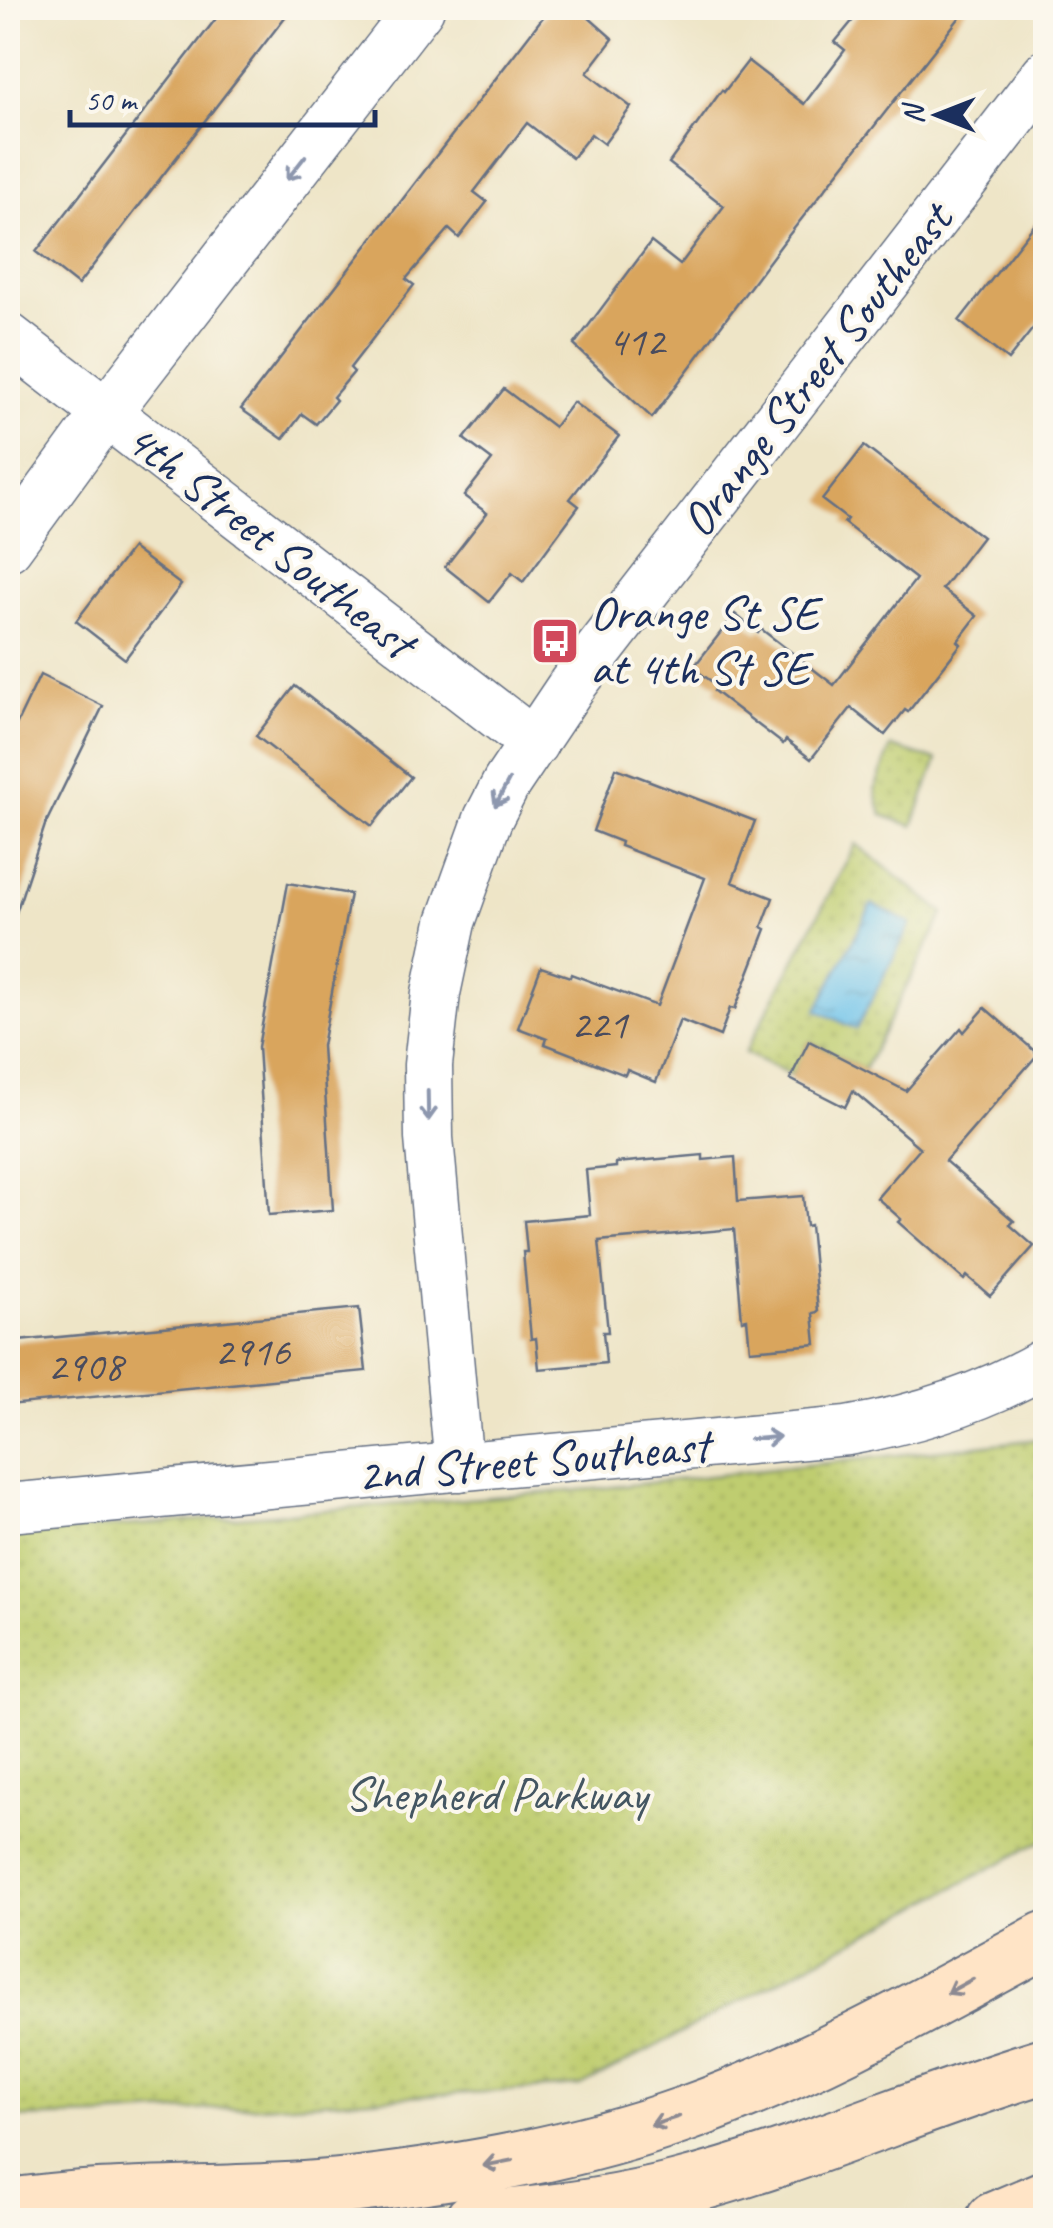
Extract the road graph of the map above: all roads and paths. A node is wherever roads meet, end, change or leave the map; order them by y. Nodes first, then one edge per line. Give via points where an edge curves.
1 (420, 8) edge
2 (1046, 74) edge
3 (8, 337) edge
4 (106, 413) junction
5 (8, 547) edge
6 (534, 742) junction
7 (1046, 1362) edge
8 (459, 1467) junction
9 (8, 1508) edge
10 (1046, 1939) edge
11 (1046, 2065) edge
12 (1046, 2198) edge
13 (8, 2207) edge
14 (473, 2220) edge
15 (994, 2220) edge

1 -> 4 street
2 - 6 street, Orange Street Southeast
3 - 4 street, 4th Street Southeast
4 - 5 street
4 - 6 street, 4th Street Southeast
6 -> 8 street, Orange Street Southeast via 488,819 462,886 431,1029 429,1138
8 -> 7 street, 2nd Street Southeast via 875,1426 959,1403
8 - 9 street, 2nd Street Southeast
10 -> 13 main road via 779,2077 593,2142 354,2185 67,2198
11 - 14 main road via 675,2190
12 - 15 main road

